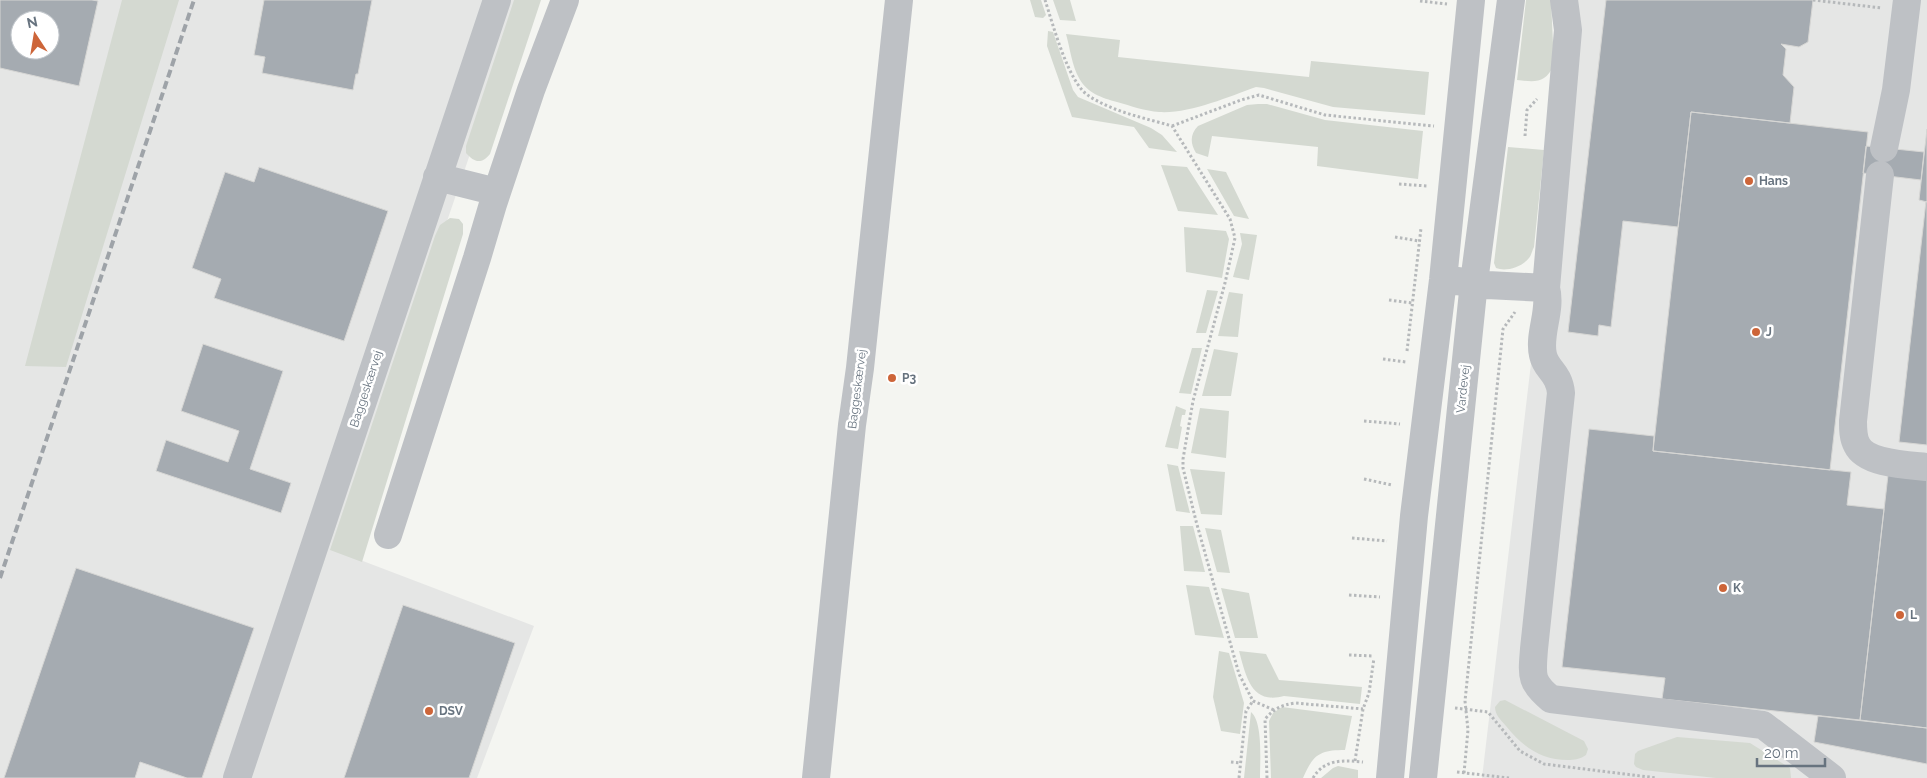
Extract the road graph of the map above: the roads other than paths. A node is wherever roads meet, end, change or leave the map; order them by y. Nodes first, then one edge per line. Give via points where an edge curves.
1 (497, 0) edge
2 (564, 0) edge
3 (899, 0) edge
4 (1511, 0) edge
5 (1564, 0) edge
6 (1461, 2) edge
7 (1907, 6) edge
8 (1884, 148) dead end
9 (1880, 175) dead end
10 (437, 177) junction
11 (497, 192) junction
12 (1443, 280) junction
13 (1474, 282) junction
14 (1534, 287) junction
15 (1927, 467) edge
16 (388, 535) dead end
17 (237, 778) edge
18 (816, 778) edge
19 (1390, 778) edge
20 (1423, 778) edge
21 (1832, 778) edge

1 - 10 street, Baggeskærvej
2 - 11 street
3 - 18 street, Baggeskærvej
4 - 13 street, Vardevej
5 - 14 street via 1568,30
6 - 12 street
7 - 8 street via 1896,90
9 - 15 street via 1853,421 1855,439 1861,451 1869,456
10 - 11 street
10 - 17 street, Baggeskærvej
11 - 16 street
12 - 13 street
12 - 19 street via 1414,516
13 - 14 street
13 - 20 street, Vardevej
14 - 21 street via 1547,305 1543,355 1560,382 1561,393 1534,656 1534,678 1539,688 1551,699 1763,725

